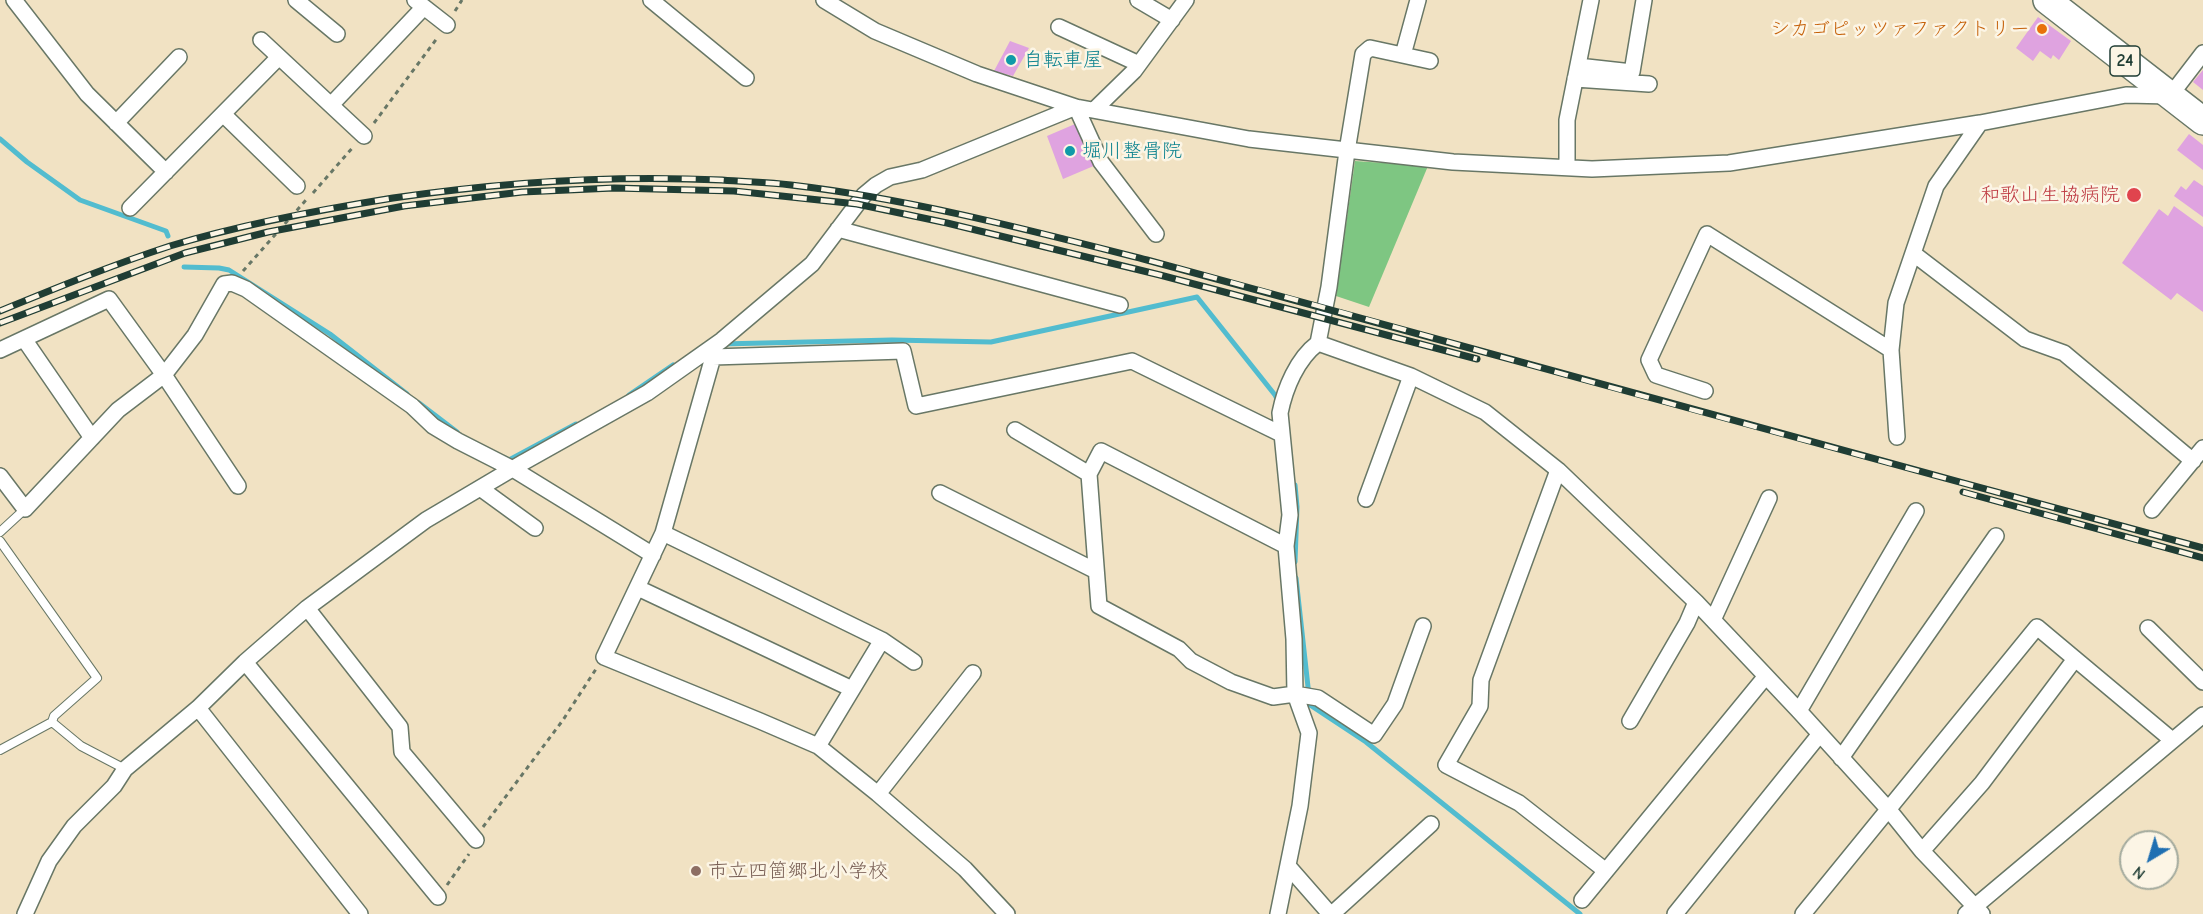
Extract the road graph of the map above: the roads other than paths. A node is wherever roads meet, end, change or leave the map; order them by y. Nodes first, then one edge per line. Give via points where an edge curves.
1 (14, 0) edge
2 (296, 0) edge
3 (651, 0) edge
4 (824, 0) edge
5 (1138, 0) edge
6 (1186, 0) edge
7 (1418, 0) edge
8 (1591, 0) edge
9 (1644, 0) edge
10 (2047, 0) edge
11 (420, 4) edge
12 (1172, 20) junction
13 (447, 25) dead end
14 (1059, 27) dead end
15 (337, 34) dead end
16 (261, 39) dead end
17 (2203, 53) edge
18 (1403, 55) junction
19 (179, 57) dead end
20 (279, 57) junction
21 (1430, 61) dead end
22 (1139, 64) junction
23 (1577, 72) junction
24 (746, 78) dead end
25 (1649, 84) dead end
26 (2170, 96) junction
27 (331, 105) junction
28 (1076, 107) junction
29 (1095, 109) junction
30 (223, 114) junction
31 (2203, 121) edge
32 (116, 123) junction
33 (1980, 123) junction
34 (364, 136) dead end
35 (1347, 151) junction
36 (1567, 167) junction
37 (166, 172) junction
38 (297, 186) dead end
39 (130, 208) dead end
40 (838, 229) junction
41 (1156, 234) dead end
42 (1914, 254) junction
43 (1120, 305) dead end
44 (24, 339) junction
45 (1318, 343) junction
46 (715, 349) junction
47 (0, 350) edge
48 (1891, 350) junction
49 (164, 375) junction
50 (1411, 376) junction
51 (1705, 391) dead end
52 (1015, 430) dead end
53 (1281, 434) junction
54 (1897, 437) dead end
55 (92, 438) junction
56 (2198, 454) edge
57 (513, 468) junction
58 (1558, 470) junction
59 (1089, 474) junction
60 (0, 476) edge
61 (238, 486) dead end
62 (480, 488) junction
63 (940, 493) dead end
64 (1769, 498) dead end
65 (1366, 499) dead end
66 (25, 509) junction
67 (2152, 510) dead end
68 (1916, 511) dead end
69 (535, 528) dead end
70 (0, 532) edge
71 (663, 532) junction
72 (1996, 536) dead end
73 (0, 542) edge
74 (1286, 546) junction
75 (653, 555) junction
76 (1096, 571) junction
77 (638, 588) junction
78 (1696, 602) junction
79 (307, 608) junction
80 (1713, 620) junction
81 (1423, 626) dead end
82 (2148, 628) dead end
83 (882, 639) junction
84 (2075, 659) junction
85 (245, 662) junction
86 (914, 662) dead end
87 (973, 674) dead end
88 (1766, 676) junction
89 (2203, 682) edge
90 (852, 689) junction
91 (1304, 695) junction
92 (198, 708) junction
93 (1799, 711) junction
94 (2203, 715) edge
95 (1630, 721) dead end
96 (51, 722) junction
97 (1820, 734) junction
98 (2172, 740) junction
99 (818, 746) junction
100 (0, 750) edge
101 (1841, 758) junction
102 (125, 769) junction
103 (878, 794) junction
104 (1889, 810) junction
105 (1431, 824) dead end
106 (476, 840) road end
107 (1922, 851) junction
108 (1288, 866) junction
109 (1606, 871) junction
110 (438, 897) road end
111 (1582, 900) dead end
112 (1974, 912) edge
113 (25, 914) edge
114 (360, 914) edge
115 (1007, 914) edge
116 (1278, 914) edge
117 (1331, 914) edge
118 (1675, 914) edge
119 (1803, 914) edge

1 - 32 street via 87,94
2 - 15 street
3 - 24 street
4 - 28 street via 885,36 976,74
5 - 12 street
6 - 12 street
7 - 18 street
8 - 23 street
9 - 23 street via 1632,72
10 - 26 highway, 24
11 - 13 street
11 - 27 street
12 - 22 street
14 - 22 street
16 - 20 street
17 - 26 street
18 - 21 street
18 - 35 street via 1370,48 1363,54
19 - 32 street
20 - 27 street
20 - 30 street
22 - 29 street
23 - 25 street
23 - 36 street via 1567,120
26 - 31 highway, 24
26 - 33 street via 2126,95
27 - 34 street
28 - 29 street
28 - 40 street via 922,170 883,181 864,195
28 - 41 street via 1101,162
29 - 35 street via 1249,139
30 - 37 street
30 - 38 street
32 - 37 street
33 - 36 street via 1729,163
33 - 42 street via 1936,186
35 - 36 street via 1453,162
35 - 45 street
37 - 39 street
40 - 43 street
40 - 46 street via 812,264
42 - 48 street via 1896,303
42 - 56 street via 2025,339 2064,353
44 - 47 street
44 - 49 street via 109,299
44 - 55 street
45 - 50 street
45 - 53 street via 1299,364 1281,406
46 - 53 street via 903,351 916,406 1132,361
46 - 57 street via 647,393
46 - 71 street
48 - 51 street via 1707,234 1648,360 1656,375
48 - 54 street
49 - 55 street via 118,410
49 - 57 street via 195,335 224,284 232,283 412,406 433,426
49 - 61 street
50 - 58 street via 1485,412
50 - 65 street
52 - 59 street
53 - 74 street via 1290,516
55 - 66 street
56 - 67 street
57 - 62 street
57 - 75 street
58 - 78 street
58 - 109 street via 1481,680 1480,706 1446,765 1519,803
59 - 74 street via 1101,451
59 - 76 street
60 - 66 street
62 - 69 street
62 - 79 street via 426,520
63 - 76 street
64 - 80 street
66 - 70 lane
68 - 93 street
71 - 75 street
71 - 83 street
72 - 101 street
73 - 96 lane via 97,678
74 - 91 street via 1294,639
75 - 77 street
76 - 91 street via 1099,606 1179,649 1191,661 1231,682 1273,697
77 - 90 street
77 - 99 street via 604,657
78 - 80 street
78 - 95 street
79 - 85 street
79 - 106 street via 400,727 402,752
80 - 88 street
81 - 91 street via 1395,704 1374,735 1318,698
82 - 89 street
83 - 86 street
83 - 90 street
84 - 98 street
84 - 104 street via 2037,627
84 - 107 street via 1982,783
85 - 92 street
85 - 110 street
87 - 103 street
88 - 93 street
88 - 109 street
90 - 99 street
91 - 108 street via 1309,733
92 - 102 street
92 - 114 street
93 - 97 street
94 - 98 street
96 - 100 lane
96 - 102 lane via 81,746
97 - 101 street
97 - 118 street
98 - 112 street
99 - 103 street
101 - 104 street
102 - 113 street via 114,786 74,826 49,861
103 - 115 street via 965,869
104 - 107 street
104 - 119 street
105 - 117 street
107 - 112 street
108 - 116 street
108 - 117 street
109 - 111 street

